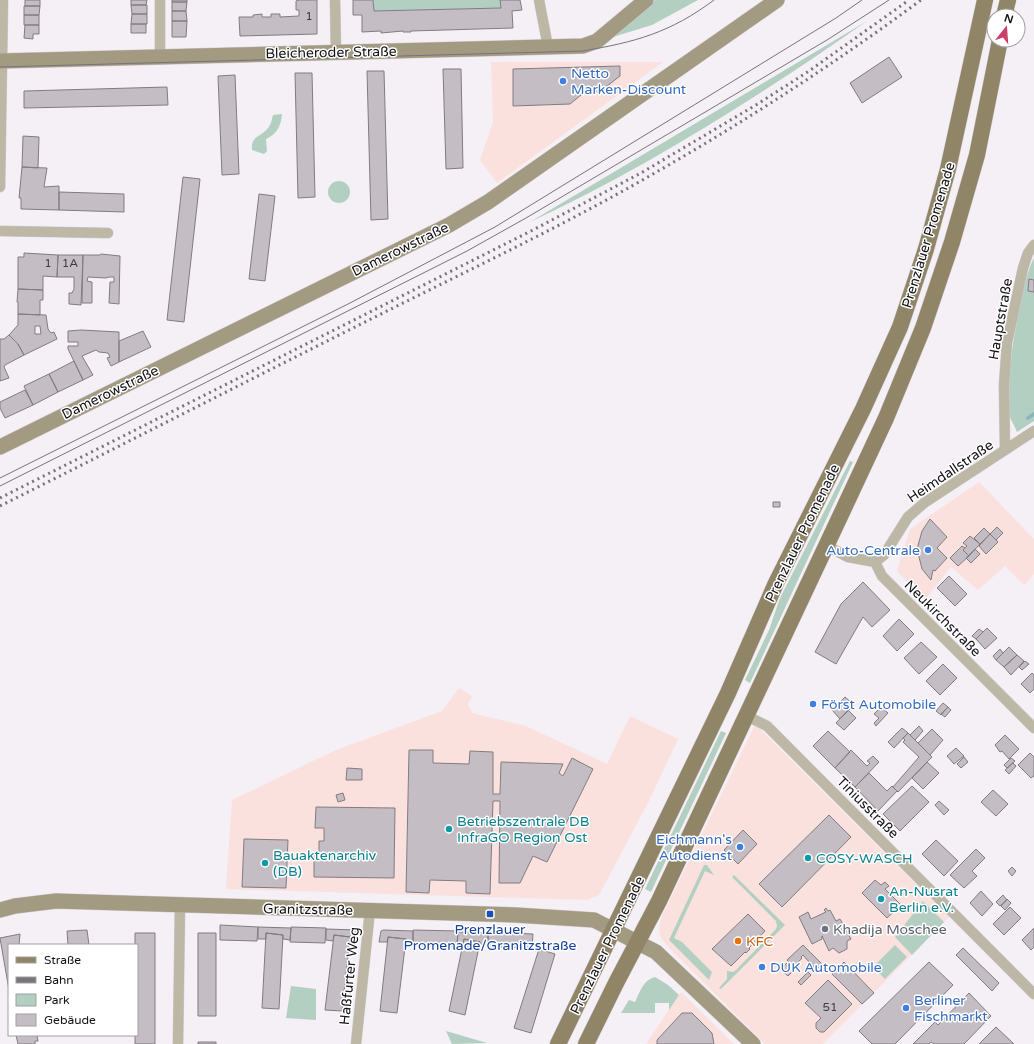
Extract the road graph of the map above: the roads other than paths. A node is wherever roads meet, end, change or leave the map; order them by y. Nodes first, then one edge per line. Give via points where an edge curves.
1 (3, 0) edge
2 (160, 0) edge
3 (335, 0) edge
4 (539, 0) edge
5 (646, 0) edge
6 (985, 0) edge
7 (775, 2) edge
8 (548, 47) junction
9 (998, 48) edge
10 (336, 52) junction
11 (160, 57) junction
12 (1, 61) edge
13 (0, 187) edge
14 (0, 231) edge
15 (108, 233) dead end
16 (1034, 244) edge
17 (1034, 431) edge
18 (0, 447) edge
19 (1005, 450) junction
20 (825, 545) junction
21 (875, 562) junction
22 (745, 716) junction
23 (1034, 728) edge
24 (180, 905) junction
25 (0, 910) edge
26 (370, 910) junction
27 (615, 929) junction
28 (637, 941) junction
29 (1034, 994) edge
30 (178, 1044) edge
31 (356, 1044) edge
32 (558, 1044) edge
33 (586, 1044) edge
34 (753, 1044) edge

1 - 12 street
2 - 11 street
3 - 10 street
4 - 8 street
5 - 8 main road, Bleicheroder Straße via 591,44
6 - 27 main road, Prenzlauer Promenade via 948,169 926,249 897,334 863,409 776,583 728,693
7 - 18 main road, Damerowstraße via 488,202 449,225
8 - 10 main road, Bleicheroder Straße
9 - 20 main road, Prenzlauer Promenade via 977,155 952,242 923,328 886,418
10 - 11 main road, Bleicheroder Straße
11 - 12 main road, Bleicheroder Straße
12 - 13 street
14 - 15 street
16 - 19 street, Hauptstraße via 1023,268 1007,343 1004,385
17 - 19 street, Heimdallstraße
19 - 21 street, Heimdallstraße via 924,503 908,517 884,555
20 - 21 street via 848,557
20 - 22 main road, Prenzlauer Promenade
21 - 23 street, Neukirchstraße via 882,576
22 - 28 main road, Prenzlauer Promenade via 659,901
22 - 29 street, Tiniusstraße via 767,726
24 - 25 main road, Granitzstraße via 56,901
24 - 26 main road, Granitzstraße
24 - 30 street
26 - 27 main road, Granitzstraße via 581,918 594,920
26 - 31 street, Haßfurter Weg
27 - 28 main road, Granitzstraße
27 - 32 main road, Prenzlauer Promenade
28 - 33 main road, Prenzlauer Promenade
28 - 34 main road, Granitzstraße via 656,952

